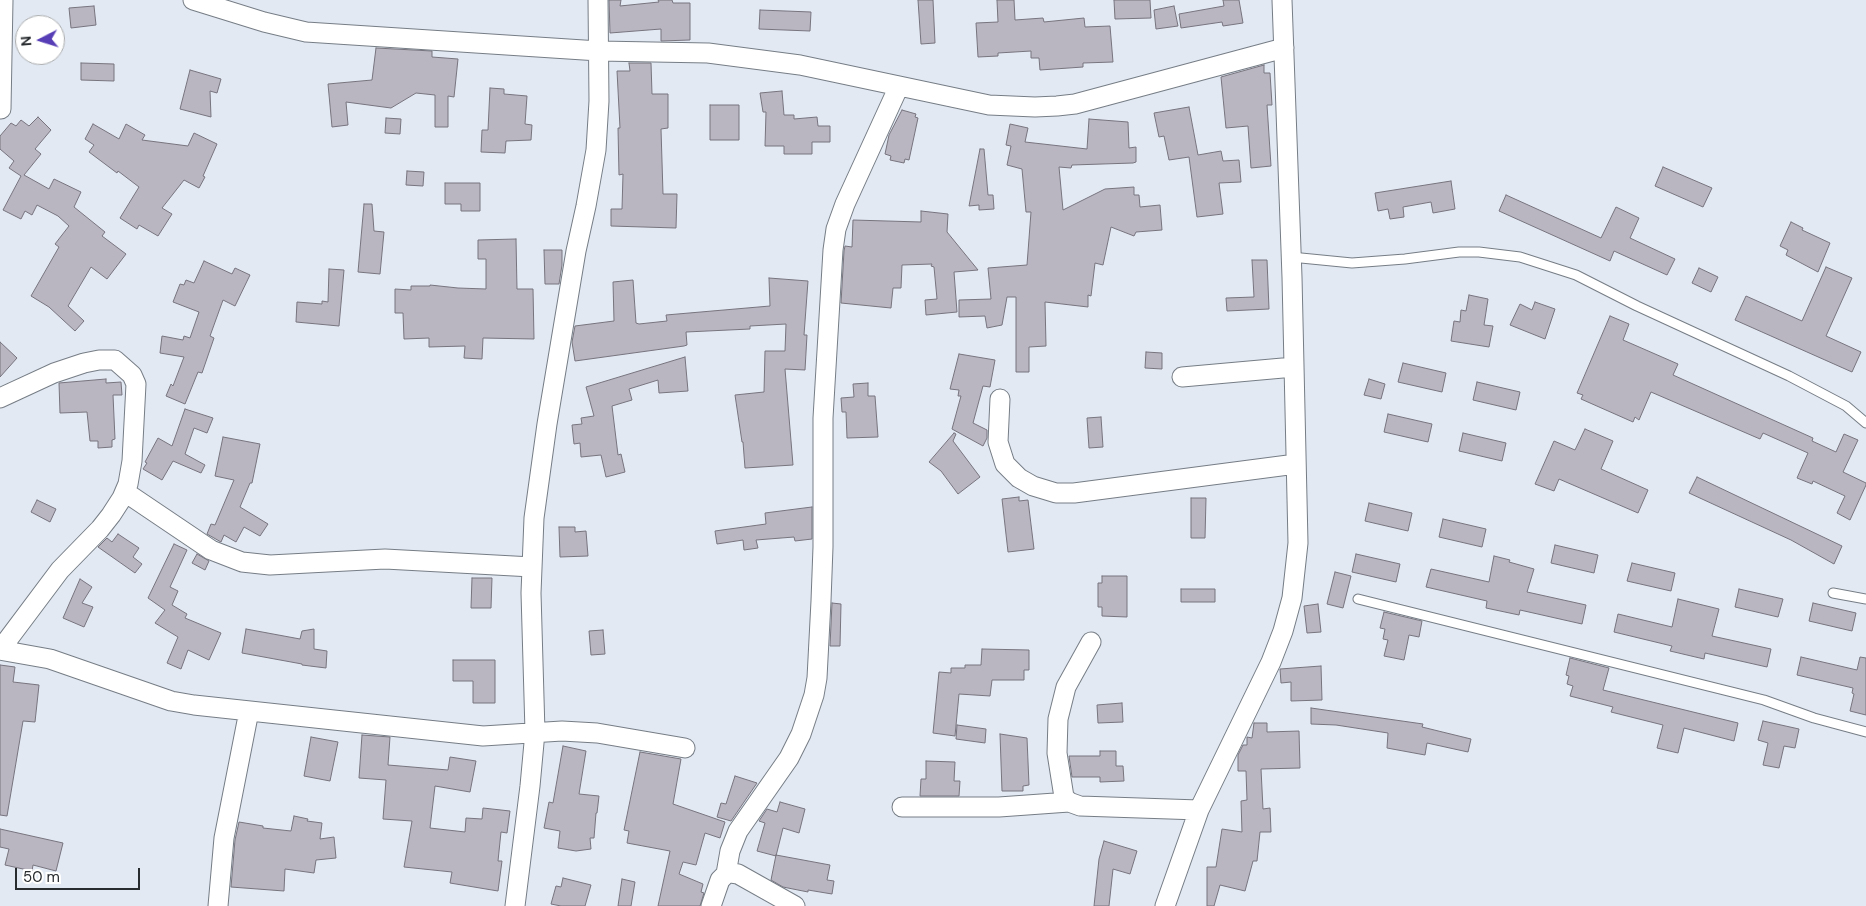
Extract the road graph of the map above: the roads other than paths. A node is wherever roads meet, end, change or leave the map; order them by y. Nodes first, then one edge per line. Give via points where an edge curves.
1 (3, 0) edge
2 (193, 0) edge
3 (598, 0) edge
4 (1282, 0) edge
5 (1284, 48) junction
6 (599, 51) junction
7 (899, 86) junction
8 (2, 109) dead end
9 (1291, 256) junction
10 (1294, 367) junction
11 (1182, 377) dead end
12 (0, 398) edge
13 (1000, 399) dead end
14 (1866, 423) edge
15 (1296, 464) junction
16 (125, 492) junction
17 (532, 567) junction
18 (1833, 593) dead end
19 (1358, 599) dead end
20 (1866, 599) edge
21 (1091, 642) dead end
22 (0, 650) edge
23 (249, 711) junction
24 (535, 732) junction
25 (1866, 732) edge
26 (685, 748) dead end
27 (1069, 802) junction
28 (902, 807) dead end
29 (1199, 810) junction
30 (726, 874) junction
31 (218, 906) edge
32 (515, 906) edge
33 (711, 906) edge
34 (794, 906) edge
35 (1165, 906) edge

1 - 8 street
2 - 6 street via 306,32
3 - 6 street
4 - 5 street
5 - 7 street via 1075,104 1057,106 989,104
5 - 9 street
6 - 7 street via 708,53 800,65
6 - 17 street via 596,150 547,424 534,518
7 - 30 street via 845,204 833,250 823,418 821,601 814,695 789,758 738,831
9 - 10 street
9 - 14 lane via 1352,263 1459,252 1520,257 1576,275 1789,376 1846,406
10 - 11 street
10 - 15 street
12 - 16 street via 84,363 115,360 125,367 136,384 132,460
13 - 15 street via 998,442 1005,464 1033,486 1056,493
15 - 29 street via 1298,543 1292,598 1283,631
16 - 17 street via 211,550 242,562 270,565 385,560
16 - 22 street via 111,515 60,570
17 - 24 street
18 - 20 lane
19 - 25 lane via 1764,700
21 - 27 street via 1066,687 1058,719 1057,753 1064,796
22 - 23 street via 50,659 171,701
23 - 24 street via 483,736
23 - 31 street via 224,838
24 - 26 street via 597,733
24 - 32 street
27 - 28 street via 999,807
27 - 29 street via 1080,806
29 - 35 street
30 - 33 street via 720,880
30 - 34 street via 738,874

